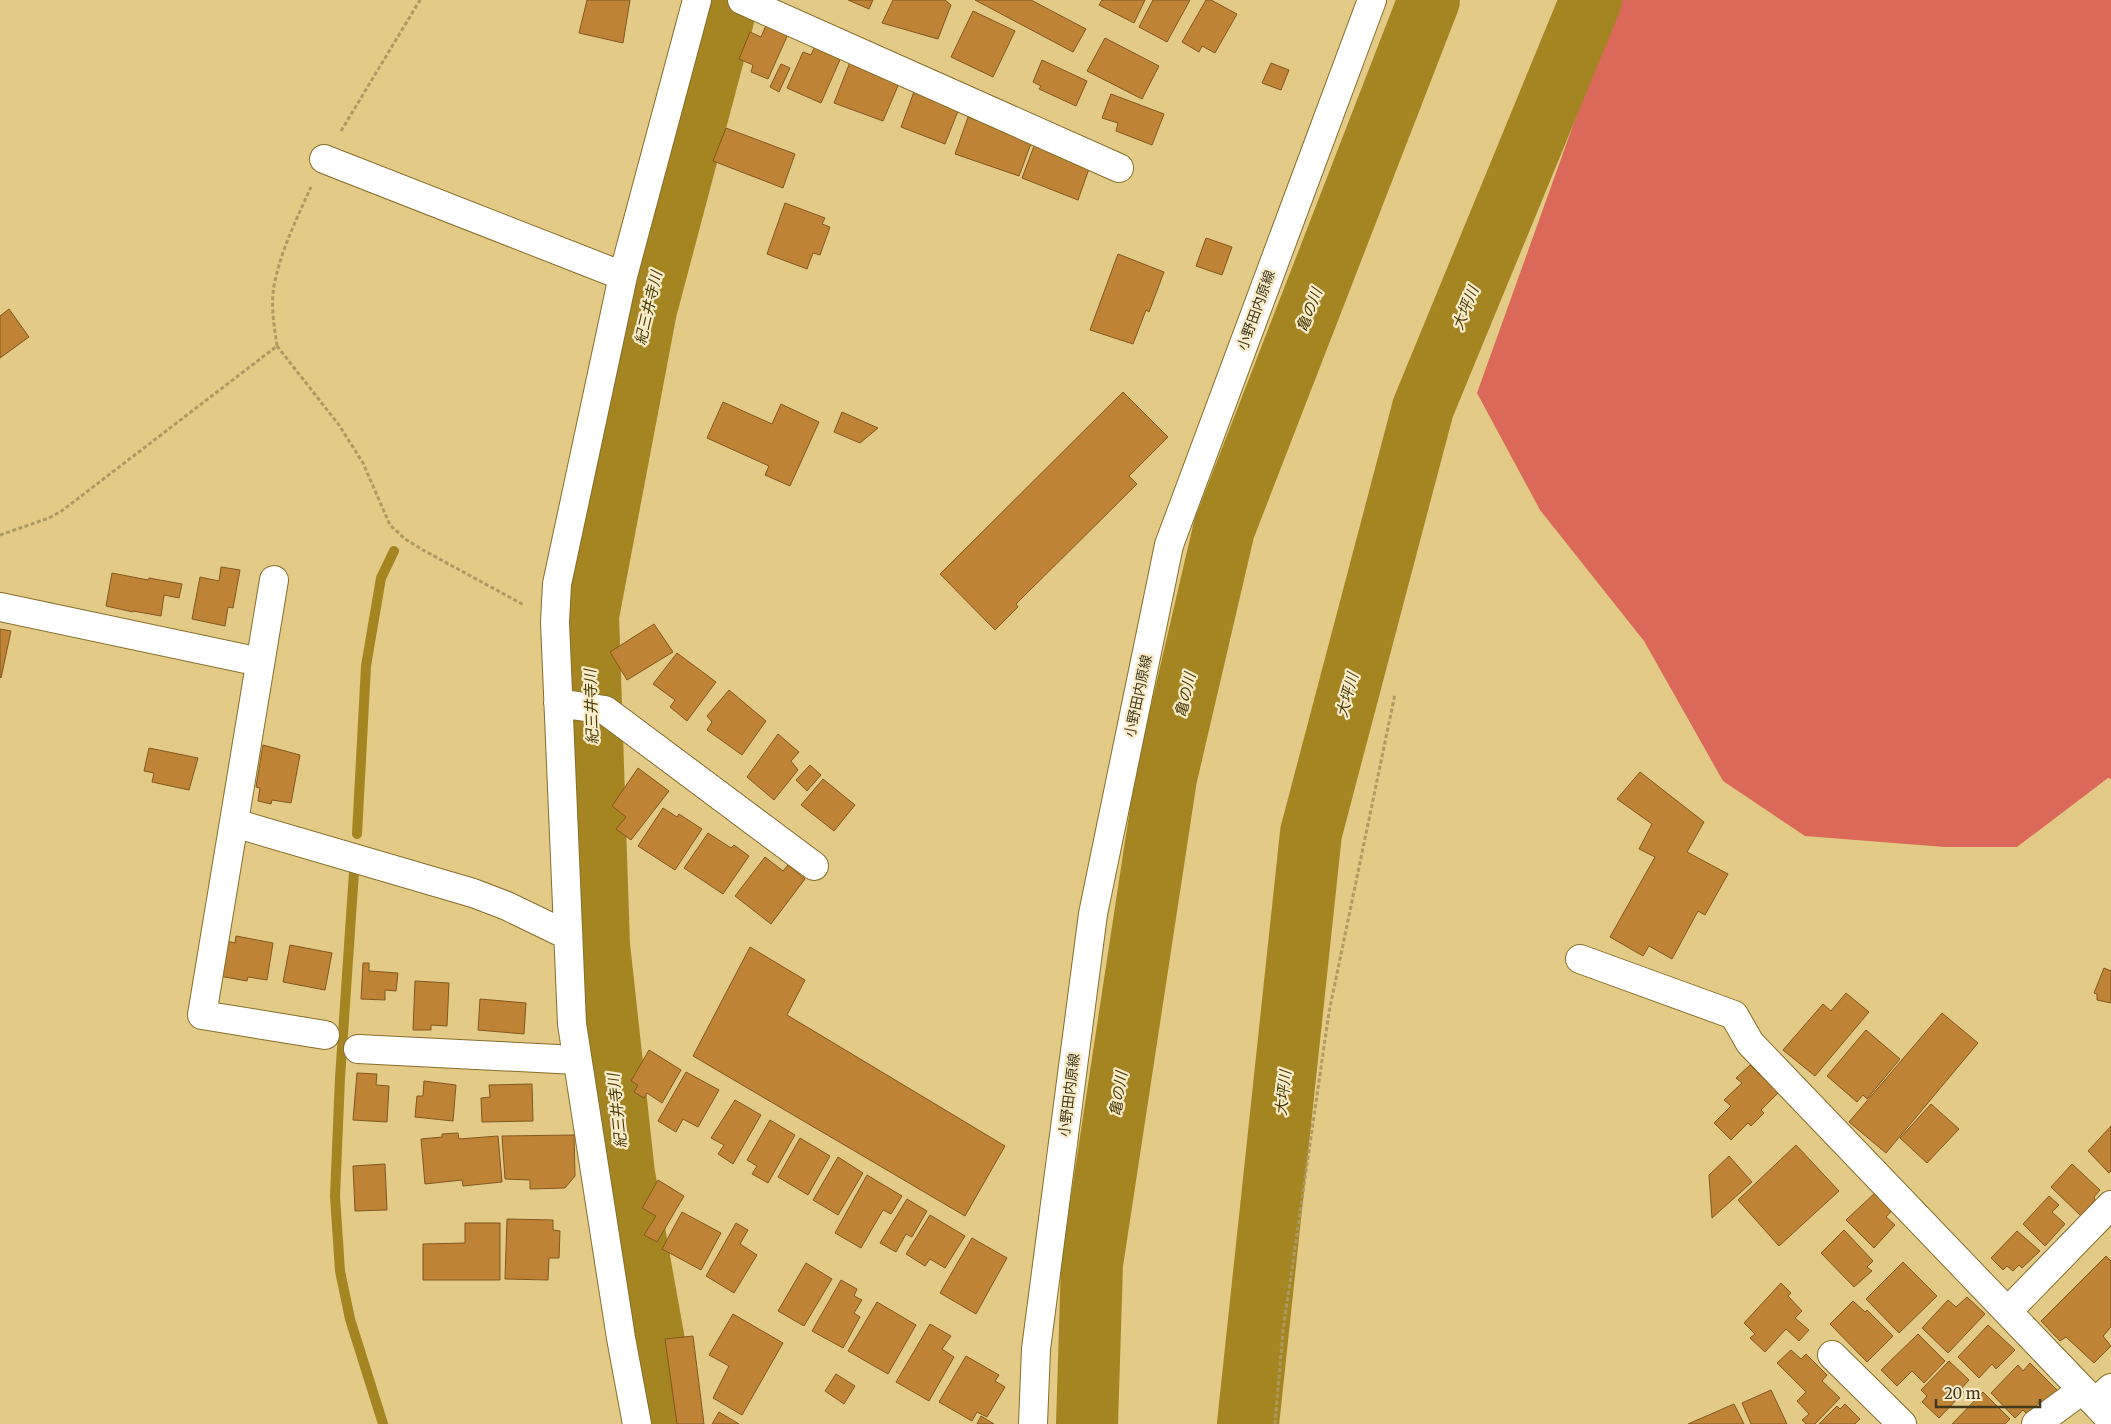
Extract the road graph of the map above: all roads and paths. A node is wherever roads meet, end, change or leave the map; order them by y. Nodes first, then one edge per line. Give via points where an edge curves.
1 (420, 0) edge
2 (696, 0) edge
3 (743, 0) edge
4 (1372, 0) edge
5 (324, 159) junction
6 (1119, 168) dead end
7 (623, 276) junction
8 (277, 346) junction
9 (0, 535) edge
10 (274, 580) dead end
11 (0, 607) edge
12 (555, 622) junction
13 (260, 662) junction
14 (1395, 694) dead end
15 (567, 704) junction
16 (234, 823) junction
17 (814, 866) dead end
18 (567, 935) junction
19 (1580, 959) dead end
20 (325, 1034) dead end
21 (358, 1049) dead end
22 (577, 1060) junction
23 (2111, 1205) edge
24 (2008, 1311) junction
25 (1832, 1355) dead end
26 (2100, 1401) edge
27 (637, 1424) edge
28 (1033, 1424) edge
29 (1275, 1424) edge
30 (1902, 1424) edge
31 (2036, 1424) edge

1 - 5 path
2 - 7 street
3 - 6 street
4 - 28 street, 小野田内原線 via 1169,546 1093,914 1036,1349
5 - 7 street
5 - 8 path via 286,242 274,282 273,319
7 - 12 street via 557,584
8 - 9 path via 63,510
8 - 12 path via 339,425 363,463 390,525 423,550
10 - 13 street
11 - 13 street
12 - 15 street
13 - 16 street
14 - 29 path via 1329,1012 1283,1331
15 - 17 street via 605,710
15 - 18 street
16 - 18 street via 473,893
16 - 20 street via 202,1015
18 - 22 street
19 - 24 street via 1734,1015 1750,1043
21 - 22 street
22 - 27 street
23 - 24 street
24 - 26 street
25 - 30 street
26 - 31 street

